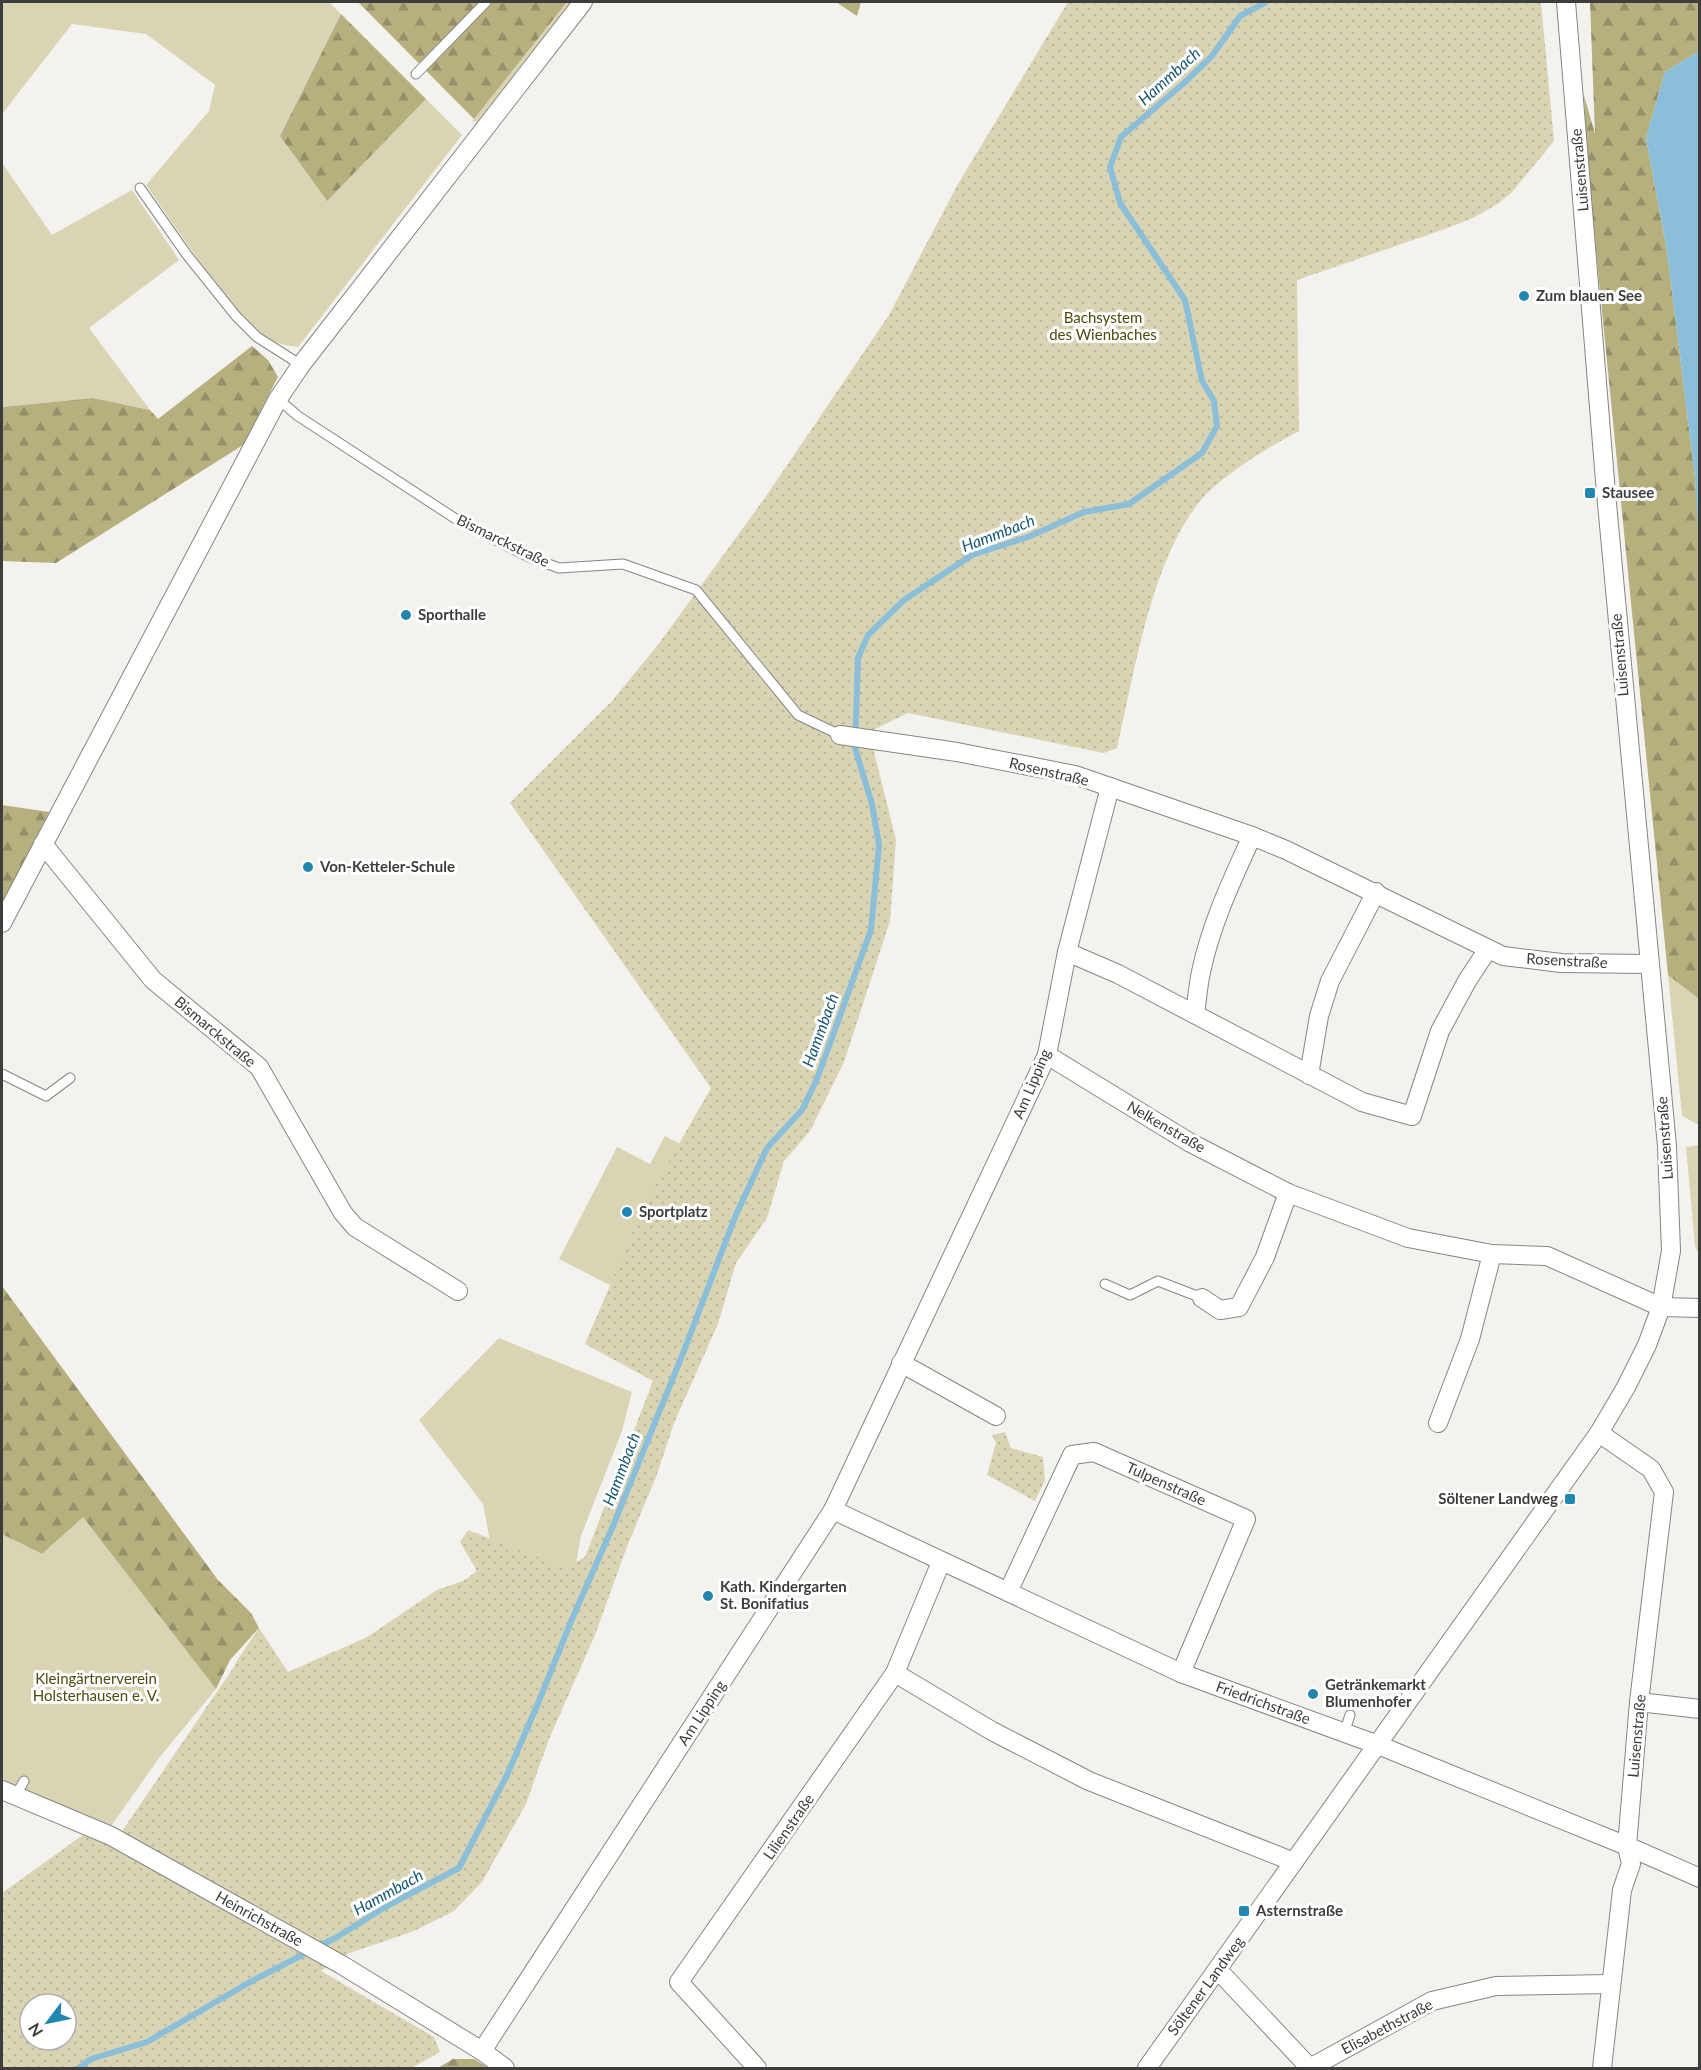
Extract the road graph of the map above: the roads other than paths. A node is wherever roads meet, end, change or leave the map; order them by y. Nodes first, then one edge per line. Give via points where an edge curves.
1 (486, 2) edge
2 (584, 2) edge
3 (1566, 2) edge
4 (416, 75) dead end
5 (140, 188) dead end
6 (301, 365) junction
7 (278, 399) junction
8 (840, 735) joint
9 (1110, 787) junction
10 (1252, 836) junction
11 (43, 844) junction
12 (1376, 892) junction
13 (2, 923) edge
14 (1488, 949) junction
15 (1067, 952) junction
16 (1648, 964) junction
17 (1195, 1014) junction
18 (1047, 1055) junction
19 (2, 1074) edge
20 (1309, 1075) junction
21 (70, 1078) dead end
22 (1288, 1192) junction
23 (1492, 1254) junction
24 (1105, 1284) dead end
25 (458, 1291) dead end
26 (1203, 1298) joint
27 (1661, 1307) junction
28 (1700, 1308) edge
29 (901, 1363) junction
30 (996, 1416) dead end
31 (1438, 1423) dead end
32 (1599, 1433) junction
33 (833, 1510) junction
34 (941, 1562) junction
35 (1008, 1592) junction
36 (895, 1673) junction
37 (1181, 1673) junction
38 (1640, 1702) junction
39 (1700, 1709) edge
40 (1350, 1715) dead end
41 (1344, 1733) junction
42 (1378, 1745) junction
43 (14, 1789) edge
44 (1627, 1846) junction
45 (1294, 1862) junction
46 (1700, 1878) edge
47 (1218, 1970) junction
48 (1610, 1984) junction
49 (482, 2051) junction
50 (505, 2068) edge
51 (757, 2068) edge
52 (1147, 2068) edge
53 (1310, 2068) edge
54 (1602, 2068) edge

1 - 4 lane
2 - 6 street
3 - 16 street, Luisenstraße
5 - 6 lane via 236,316 257,337
6 - 7 street
7 - 8 lane, Bismarckstraße via 462,523 529,557 559,568 623,564 696,590 798,715
7 - 11 street
8 - 9 street, Rosenstraße via 957,752 1075,775
9 - 10 street, Rosenstraße
9 - 15 street, Am Lipping
10 - 12 street, Rosenstraße
10 - 17 street via 1220,906 1201,972
11 - 13 street
11 - 25 street, Bismarckstraße via 153,980 259,1068 343,1214 356,1227
12 - 14 street, Rosenstraße
12 - 20 street via 1330,981 1319,1016
14 - 16 street, Rosenstraße via 1503,956 1561,963
14 - 20 street via 1440,1031 1412,1116 1362,1102
15 - 17 street
15 - 18 street, Am Lipping
16 - 27 street, Luisenstraße via 1667,1146 1671,1251
17 - 20 street
18 - 22 street, Nelkenstraße via 1189,1142
18 - 29 street, Am Lipping
19 - 21 lane via 46,1096
22 - 23 street, Nelkenstraße via 1408,1238
22 - 26 street via 1265,1257 1239,1308 1220,1310
23 - 27 street, Nelkenstraße via 1547,1256
23 - 31 street via 1470,1339
24 - 26 lane via 1130,1295 1158,1281
27 - 28 street
27 - 32 street, Söltener Landweg via 1647,1345
29 - 30 street
29 - 33 street, Am Lipping
32 - 38 street, Luisenstraße via 1651,1469 1664,1492
32 - 42 street, Söltener Landweg
33 - 34 street, Friedrichstraße
33 - 49 street, Am Lipping
34 - 35 street, Friedrichstraße
34 - 36 street, Lilienstraße
35 - 37 street, Friedrichstraße
35 - 37 street, Tulpenstraße via 1072,1455 1094,1452 1246,1519
36 - 45 street via 992,1731 1089,1781
36 - 51 street, Lilienstraße via 679,1982
37 - 41 street, Friedrichstraße
38 - 39 street
38 - 44 street, Luisenstraße
40 - 41 lane
41 - 42 street, Friedrichstraße
42 - 44 street, Friedrichstraße
42 - 45 street, Söltener Landweg
43 - 49 street, Heinrichstraße via 111,1836 342,1965
44 - 46 street, Friedrichstraße
44 - 48 street, Luisenstraße via 1631,1864 1622,1890
45 - 47 street, Söltener Landweg
47 - 52 street, Söltener Landweg
47 - 53 street
48 - 53 street, Elisabethstraße via 1496,1986 1432,2001
48 - 54 street, Luisenstraße
49 - 50 street, Heinrichstraße

